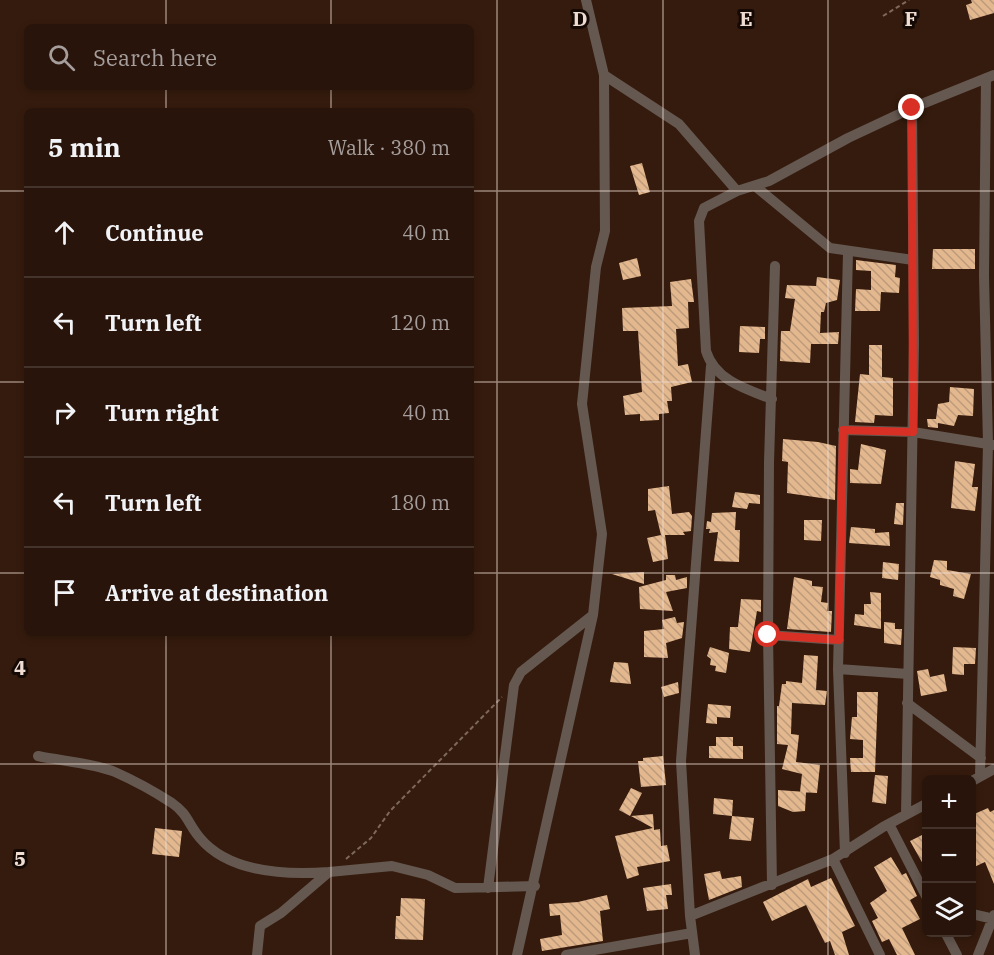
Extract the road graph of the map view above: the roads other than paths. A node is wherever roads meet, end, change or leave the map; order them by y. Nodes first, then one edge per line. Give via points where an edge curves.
1 (586, 0) edge
2 (604, 75) junction
3 (990, 77) edge
4 (912, 108) junction
5 (755, 186) junction
6 (737, 191) junction
7 (848, 252) junction
8 (914, 261) junction
9 (775, 266) dead end
10 (711, 366) junction
11 (772, 399) junction
12 (843, 430) junction
13 (913, 432) junction
14 (991, 445) edge
15 (594, 615) junction
16 (768, 635) junction
17 (839, 640) junction
18 (838, 669) junction
19 (908, 674) junction
20 (907, 703) junction
21 (38, 756) dead end
22 (981, 758) junction
23 (994, 769) edge
24 (976, 778) edge
25 (922, 807) edge
26 (906, 815) junction
27 (889, 824) junction
28 (845, 853) junction
29 (833, 859) junction
30 (329, 872) junction
31 (772, 885) junction
32 (535, 886) junction
33 (922, 887) edge
34 (488, 888) junction
35 (976, 915) edge
36 (690, 916) junction
37 (994, 918) edge
38 (692, 933) junction
39 (947, 937) edge
40 (257, 955) edge
41 (517, 955) edge
42 (566, 955) edge
43 (695, 955) edge
44 (880, 955) edge
45 (957, 955) edge
46 (978, 955) edge

1 - 2 street
2 - 6 street via 678,124
2 - 15 street via 605,231 596,267 582,404 602,534
3 - 4 street
3 - 14 street via 984,276
4 - 5 street
4 - 8 street
5 - 6 street
5 - 7 street via 815,238 830,248
6 - 10 street via 704,207 699,221 706,351
7 - 8 street
7 - 12 street
8 - 13 street
9 - 11 street
10 - 11 street via 727,380
10 - 36 street via 681,761
11 - 16 street
12 - 13 street
12 - 17 street
13 - 14 street
13 - 19 street
14 - 22 street
15 - 32 street
15 - 34 street via 521,672 514,685
16 - 17 street
16 - 31 street
17 - 18 street
18 - 19 street
18 - 28 street
19 - 20 street
20 - 22 street
20 - 26 street
21 - 30 street via 113,771 170,802 186,814 200,838 220,856 296,874
22 - 24 street
23 - 24 street
25 - 26 street
26 - 27 street
27 - 28 street
27 - 33 street
28 - 29 street
29 - 31 street
29 - 44 street
30 - 34 street via 392,866 428,875 455,888
30 - 40 street via 260,926
31 - 36 street
32 - 34 street
32 - 41 street
35 - 37 street
36 - 38 street
37 - 46 street
38 - 42 street
38 - 43 street
39 - 45 street

